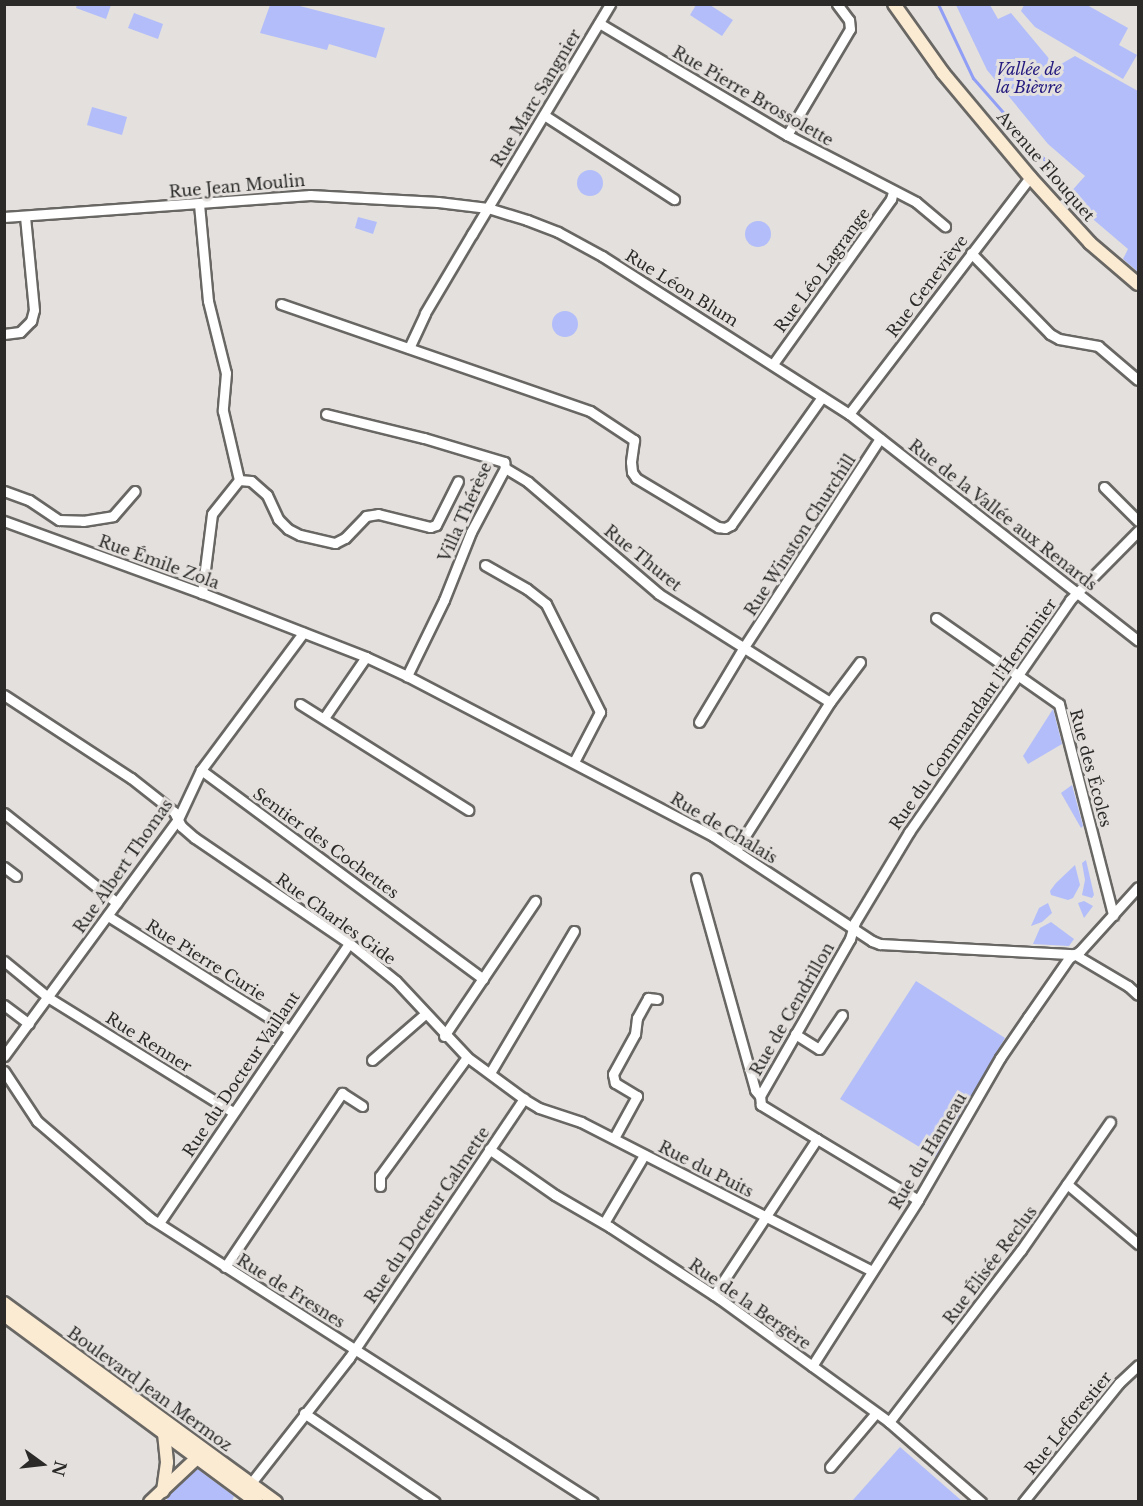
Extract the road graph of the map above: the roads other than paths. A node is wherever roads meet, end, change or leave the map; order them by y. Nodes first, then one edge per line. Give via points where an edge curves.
1 (610, 4) edge
2 (837, 4) edge
3 (894, 4) edge
4 (599, 23) junction
5 (544, 115) junction
6 (787, 135) junction
7 (1030, 177) junction
8 (893, 192) junction
9 (674, 199) dead end
10 (199, 204) junction
11 (488, 208) junction
12 (25, 217) junction
13 (4, 218) edge
14 (945, 226) dead end
15 (971, 253) junction
16 (1138, 284) edge
17 (281, 304) dead end
18 (4, 334) edge
19 (409, 348) junction
20 (773, 364) junction
21 (1138, 380) edge
22 (822, 397) junction
23 (326, 414) dead end
24 (849, 414) junction
25 (880, 438) junction
26 (505, 468) junction
27 (239, 480) junction
28 (458, 482) dead end
29 (1104, 487) dead end
30 (4, 491) edge
31 (135, 491) dead end
32 (4, 521) edge
33 (1138, 521) edge
34 (1138, 531) edge
35 (485, 565) dead end
36 (1077, 592) junction
37 (202, 593) junction
38 (936, 618) dead end
39 (303, 633) junction
40 (1138, 641) edge
41 (744, 647) junction
42 (366, 657) junction
43 (860, 662) dead end
44 (1018, 674) junction
45 (407, 676) junction
46 (4, 695) edge
47 (830, 702) junction
48 (300, 704) dead end
49 (324, 718) junction
50 (699, 722) dead end
51 (574, 762) junction
52 (201, 770) junction
53 (468, 810) dead end
54 (4, 813) edge
55 (178, 819) junction
56 (736, 850) junction
57 (4, 867) edge
58 (16, 876) dead end
59 (696, 878) dead end
60 (1138, 887) edge
61 (535, 901) dead end
62 (117, 903) junction
63 (1113, 915) junction
64 (108, 916) junction
65 (853, 928) junction
66 (574, 931) dead end
67 (350, 943) junction
68 (1074, 954) junction
69 (4, 961) edge
70 (483, 979) junction
71 (1138, 995) edge
72 (49, 998) junction
73 (657, 999) dead end
74 (4, 1005) edge
75 (425, 1014) junction
76 (842, 1015) dead end
77 (29, 1024) junction
78 (289, 1030) junction
79 (795, 1034) junction
80 (444, 1036) junction
81 (4, 1056) edge
82 (467, 1057) junction
83 (372, 1060) dead end
84 (4, 1071) edge
85 (490, 1073) junction
86 (760, 1096) junction
87 (524, 1099) junction
88 (362, 1106) dead end
89 (233, 1112) junction
90 (1110, 1122) dead end
91 (614, 1138) junction
92 (817, 1139) junction
93 (489, 1149) junction
94 (644, 1155) junction
95 (1067, 1184) junction
96 (380, 1185) dead end
97 (918, 1200) junction
98 (768, 1216) junction
99 (159, 1223) junction
100 (604, 1223) junction
101 (1138, 1244) edge
102 (225, 1267) junction
103 (872, 1271) junction
104 (714, 1294) junction
105 (4, 1303) edge
106 (4, 1315) edge
107 (355, 1349) junction
108 (1138, 1365) edge
109 (813, 1366) junction
110 (304, 1413) junction
111 (876, 1413) junction
112 (889, 1422) junction
113 (164, 1435) junction
114 (195, 1458) junction
115 (221, 1461) junction
116 (830, 1467) dead end
117 (245, 1492) edge
118 (162, 1496) edge
119 (150, 1502) edge
120 (257, 1502) edge
121 (276, 1502) edge
122 (435, 1502) edge
123 (592, 1502) edge
124 (981, 1502) edge
125 (1023, 1502) edge

1 - 4 street, Rue Marc Sangnier
2 - 6 street via 849,20 847,34
3 - 7 main road, Avenue Flouquet via 943,73
4 - 5 street, Rue Marc Sangnier
4 - 6 street, Rue Pierre Brossolette
5 - 9 street
5 - 11 street, Rue Marc Sangnier
6 - 8 street, Rue Pierre Brossolette
7 - 15 street, Rue Geneviève
7 - 16 main road, Avenue Flouquet via 1090,243
8 - 14 street, Rue Pierre Brossolette via 916,202
8 - 20 street, Rue Léo Lagrange
10 - 11 street, Rue Jean Moulin via 310,195
10 - 12 street, Rue Jean Moulin
10 - 27 street via 208,301 226,374 223,411
11 - 19 street, Rue Marc Sangnier
11 - 20 street, Rue Léon Blum via 558,232 602,256
12 - 13 street, Rue Jean Moulin
12 - 18 street via 34,310 31,321 20,332
15 - 21 street via 1050,334 1098,346
15 - 24 street, Rue Geneviève
17 - 19 street
19 - 22 street via 590,411 634,440 631,462 636,478 725,528 731,525
20 - 22 street, Rue Léon Blum
22 - 24 street, Rue Léon Blum
23 - 26 street, Villa Thérèse via 504,462
24 - 25 street, Rue de la Vallée aux Renards
25 - 36 street, Rue de la Vallée aux Renards
25 - 41 street, Rue Winston Churchill
26 - 41 street, Rue Thuret via 528,482 659,594
26 - 45 street, Villa Thérèse via 471,532
27 - 28 street via 251,481 267,495 278,519 288,529 335,543 366,516 378,514 430,527 436,525
27 - 37 street via 212,514
29 - 33 street
30 - 31 street via 29,500 59,520 83,521 112,516
32 - 37 street, Rue Émile Zola
34 - 36 street, Rue du Commandant l'Herminier
35 - 51 street via 546,604 600,712
36 - 40 street, Rue de la Vallée aux Renards
36 - 44 street, Rue du Commandant l'Herminier
37 - 39 street, Rue Émile Zola
38 - 44 street, Rue des Écoles
39 - 42 street, Rue de Chalais
39 - 52 street, Rue Albert Thomas
41 - 47 street, Rue Thuret
41 - 50 street, Rue Winston Churchill
42 - 45 street, Rue de Chalais
42 - 49 street
43 - 47 street
44 - 63 street, Rue des Écoles via 1059,704
44 - 65 street, Rue du Commandant l'Herminier via 909,832
45 - 51 street, Rue de Chalais
46 - 55 street, Rue Charles Gide via 131,778
47 - 56 street
48 - 49 street
49 - 53 street
51 - 56 street, Rue de Chalais
52 - 55 street, Rue Albert Thomas
52 - 70 street, Sentier des Cochettes
54 - 62 street
55 - 62 street, Rue Albert Thomas
55 - 67 street, Rue Charles Gide via 195,838
56 - 65 street, Rue de Chalais
57 - 58 street
59 - 86 street via 755,1090
60 - 63 street, Rue du Hameau
61 - 70 street
62 - 64 street, Rue Albert Thomas
63 - 68 street, Rue du Hameau
64 - 72 street, Rue Albert Thomas
64 - 78 street, Rue Pierre Curie
65 - 68 street, Rue de Chalais via 880,944
65 - 79 street, Rue de Cendrillon
66 - 85 street
67 - 75 street, Rue Charles Gide via 396,981
67 - 78 street, Rue du Docteur Vaillant
68 - 71 street, Rue de Chalais
68 - 97 street, Rue du Hameau via 1000,1058
69 - 72 street, Rue Renner
70 - 80 street
72 - 77 street, Rue Albert Thomas
72 - 89 street, Rue Renner
73 - 91 street via 648,998 637,1018 635,1034 613,1074 615,1083 637,1096
74 - 77 street
75 - 80 street, Rue Charles Gide
75 - 83 street
76 - 79 street via 819,1049
77 - 81 street, Rue Albert Thomas
78 - 89 street, Rue du Docteur Vaillant
79 - 86 street, Rue de Cendrillon
80 - 82 street, Rue Charles Gide
82 - 85 street, Rue Charles Gide
82 - 96 street via 380,1176
84 - 99 street, Rue de Fresnes via 38,1121 122,1196
85 - 87 street, Rue Charles Gide
86 - 92 street, Rue de Cendrillon via 761,1105
87 - 91 street, Rue du Puits
87 - 93 street, Rue du Docteur Calmette
88 - 102 street via 342,1092
89 - 99 street, Rue du Docteur Vaillant
90 - 95 street, Rue Élisée Reclus
91 - 94 street, Rue du Puits
92 - 97 street
92 - 98 street
93 - 100 street, Rue de la Bergère
93 - 107 street, Rue du Docteur Calmette
94 - 98 street, Rue du Puits
94 - 100 street
95 - 101 street
95 - 112 street, Rue Élisée Reclus via 1022,1250
97 - 103 street, Rue du Hameau
98 - 103 street, Rue du Puits
98 - 104 street
99 - 102 street, Rue de Fresnes
100 - 104 street, Rue de la Bergère
102 - 107 street, Rue de Fresnes
103 - 109 street, Rue du Hameau
104 - 109 street, Rue de la Bergère
105 - 115 main road, Boulevard Jean Mermoz
106 - 113 main road, Boulevard Jean Mermoz
107 - 110 street, Rue du Docteur Calmette
107 - 123 street, Rue de Fresnes
108 - 125 street, Rue Leforestier
109 - 111 street, Rue de la Bergère
110 - 117 street, Rue du Docteur Calmette
110 - 122 street
111 - 112 street, Rue de la Bergère
111 - 116 street
112 - 124 street, Rue de la Bergère
113 - 114 main road, Boulevard Jean Mermoz
113 - 118 main road via 167,1462
114 - 115 main road via 203,1454
114 - 117 main road, Boulevard Jean Mermoz
114 - 118 main road
115 - 117 main road, Boulevard Jean Mermoz
117 - 120 main road, Boulevard Jean Mermoz
117 - 121 main road, Boulevard Jean Mermoz
118 - 119 main road

